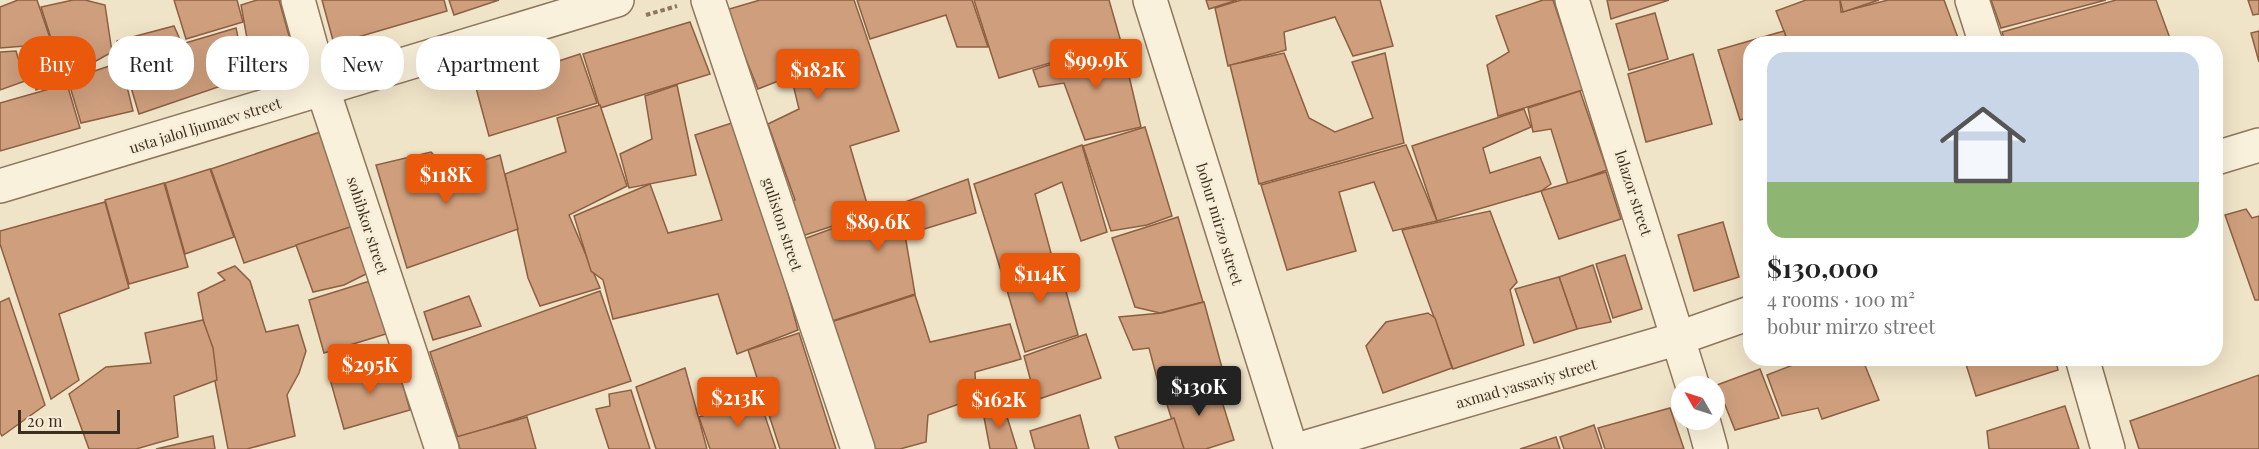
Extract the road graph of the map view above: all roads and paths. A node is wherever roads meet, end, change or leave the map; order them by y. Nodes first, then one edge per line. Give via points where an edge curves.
1 (298, 0) edge
2 (617, 0) edge
3 (708, 0) edge
4 (1150, 0) edge
5 (1572, 0) edge
6 (1972, 0) edge
7 (1983, 36) edge
8 (404, 65) edge
9 (321, 83) edge
10 (323, 90) joint
11 (2259, 145) edge
12 (2223, 156) edge
13 (0, 186) edge
14 (1743, 315) edge
15 (1679, 338) junction
16 (2084, 366) edge
17 (1691, 376) edge
18 (1706, 430) edge
19 (442, 449) edge
20 (858, 449) edge
21 (1291, 449) edge
22 (1300, 449) edge
23 (1711, 449) edge
24 (2108, 449) edge

1 - 9 street, sohibkor street
2 - 8 street, usta jalol ljumaev street
3 - 20 street, guliston street
4 - 21 street, bobur mirzo street
5 - 15 street, lolazor street
6 - 7 street
10 - 13 street, usta jalol ljumaev street
10 - 19 street, sohibkor street
11 - 12 street
14 - 15 street, axmad yassaviy street
15 - 17 street, lolazor street
15 - 22 street, axmad yassaviy street
16 - 24 street
18 - 23 street

